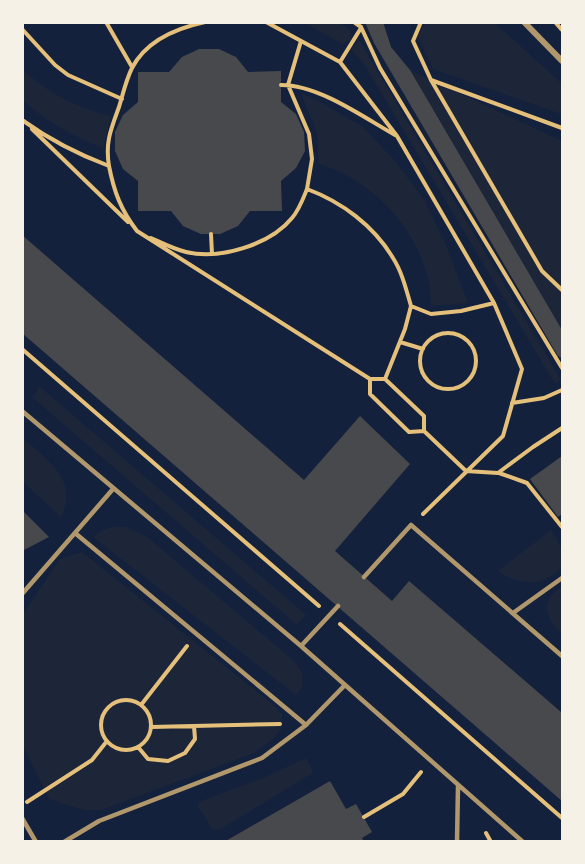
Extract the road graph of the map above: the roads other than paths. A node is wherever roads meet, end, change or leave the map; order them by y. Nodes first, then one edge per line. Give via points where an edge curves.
1 (524, 22) edge
2 (562, 61) edge
3 (22, 411) edge
4 (113, 489) junction
5 (75, 533) junction
6 (364, 577) dead end
7 (562, 578) edge
8 (22, 594) edge
9 (338, 606) dead end
10 (513, 613) junction
11 (300, 646) junction
12 (562, 656) edge
13 (345, 685) junction
14 (306, 725) junction
15 (458, 786) junction
16 (22, 818) edge
17 (36, 842) edge
18 (64, 842) edge
19 (457, 842) edge
20 (523, 842) edge

1 - 2 street
3 - 4 lane
4 - 5 lane
4 - 11 lane
5 - 8 lane
5 - 14 lane
6 - 10 lane via 411,525
7 - 10 lane
9 - 11 lane
10 - 12 lane
11 - 13 lane
13 - 14 lane
13 - 15 lane
14 - 18 lane via 262,758 99,821
15 - 19 lane
15 - 20 lane
16 - 17 lane

